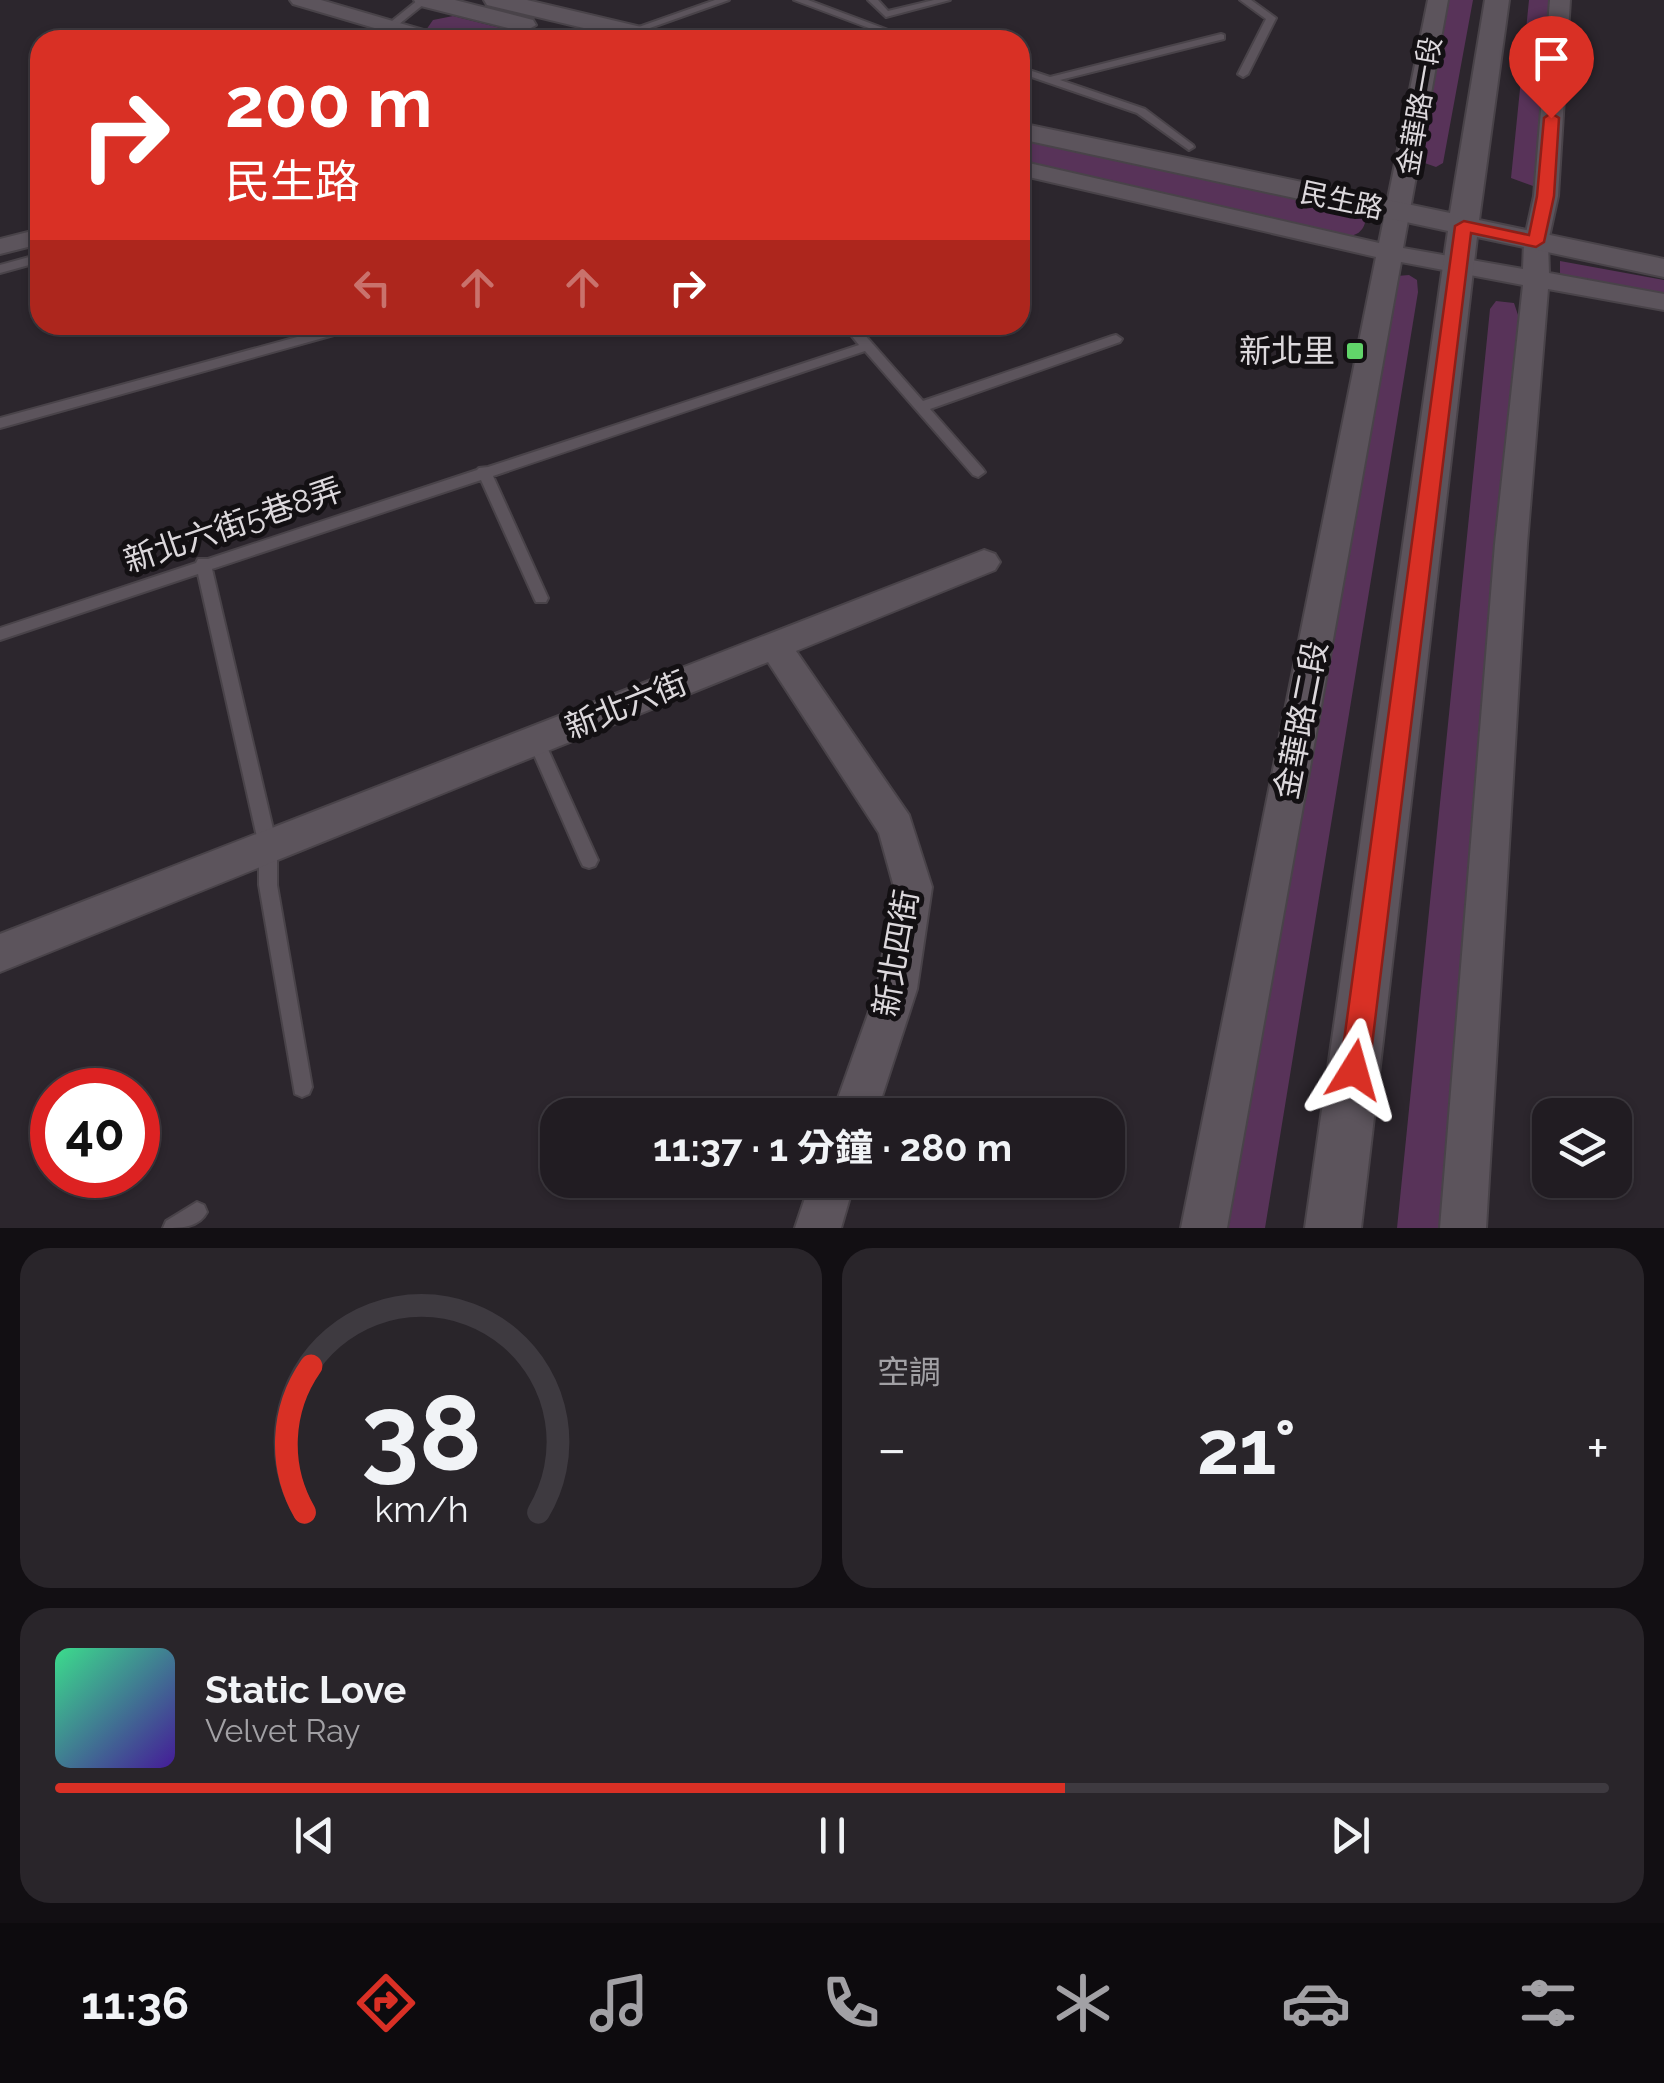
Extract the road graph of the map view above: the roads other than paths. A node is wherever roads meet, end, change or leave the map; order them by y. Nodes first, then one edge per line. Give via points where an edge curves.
1 (300, 0) edge
2 (425, 0) edge
3 (496, 0) edge
4 (724, 0) edge
5 (798, 0) edge
6 (873, 0) edge
7 (945, 0) edge
8 (1245, 0) edge
9 (1438, 0) edge
10 (1497, 0) edge
11 (1560, 0) edge
12 (886, 14) junction
13 (390, 27) junction
14 (401, 30) edge
15 (541, 30) edge
16 (620, 30) edge
17 (640, 30) edge
18 (861, 30) edge
19 (875, 30) edge
20 (1221, 37) dead end
21 (1030, 73) edge
22 (1243, 74) dead end
23 (1054, 79) junction
24 (1030, 115) edge
25 (1030, 133) edge
26 (1189, 147) junction
27 (1030, 170) edge
28 (1401, 203) junction
29 (1538, 231) junction
30 (1464, 233) junction
31 (30, 239) edge
32 (1664, 246) edge
33 (0, 248) edge
34 (1391, 253) junction
35 (30, 261) edge
36 (1664, 268) edge
37 (0, 270) edge
38 (1536, 281) junction
39 (1664, 302) edge
40 (318, 335) edge
41 (858, 335) edge
42 (1116, 339) dead end
43 (868, 346) junction
44 (922, 407) junction
45 (0, 422) edge
46 (484, 471) junction
47 (978, 472) dead end
48 (984, 562) dead end
49 (204, 564) junction
50 (541, 598) dead end
51 (0, 634) edge
52 (775, 646) junction
53 (536, 741) junction
54 (268, 846) junction
55 (589, 860) dead end
56 (0, 954) edge
57 (302, 1088) dead end
58 (860, 1098) edge
59 (828, 1198) edge
60 (197, 1212) dead end
61 (172, 1228) edge
62 (818, 1228) edge
63 (1204, 1228) edge
64 (1333, 1228) edge
65 (1463, 1228) edge

1 - 13 street
2 - 13 lane
2 - 15 street
3 - 16 street
4 - 17 lane
5 - 18 lane
6 - 12 lane
7 - 12 lane
8 - 22 lane via 1271,18
9 - 28 street, 金華路一段
10 - 30 street, 金華路一段
11 - 29 street
12 - 19 lane
13 - 14 street
20 - 23 lane
21 - 23 lane
23 - 26 lane via 1140,111
24 - 26 street, 民生路
25 - 28 street, 民生路
26 - 28 street, 民生路
27 - 34 street, 民生路
28 - 30 street, 民生路
28 - 34 street, 金華路二段
29 - 30 street, 民生路
29 - 32 street, 民生路
29 - 36 street, 民生路
29 - 38 street
30 - 34 street, 民生路
30 - 38 street, 民生路
30 - 64 street
31 - 33 street
34 - 63 street, 金華路二段
35 - 37 lane
38 - 39 street, 民生路
38 - 65 street
40 - 45 lane
41 - 43 lane
42 - 44 lane
43 - 44 lane
43 - 46 lane, 新北六街5巷8弄
44 - 47 lane
46 - 49 lane, 新北六街5巷8弄
46 - 50 lane
48 - 52 street, 新北六街
49 - 51 lane, 新北六街5巷8弄
49 - 54 lane
52 - 53 street, 新北六街
52 - 58 street, 新北四街 via 896,828 913,887 896,989
53 - 54 street, 新北六街
53 - 55 lane
54 - 56 street, 新北六街
54 - 57 lane via 268,885
59 - 62 street
60 - 61 lane

